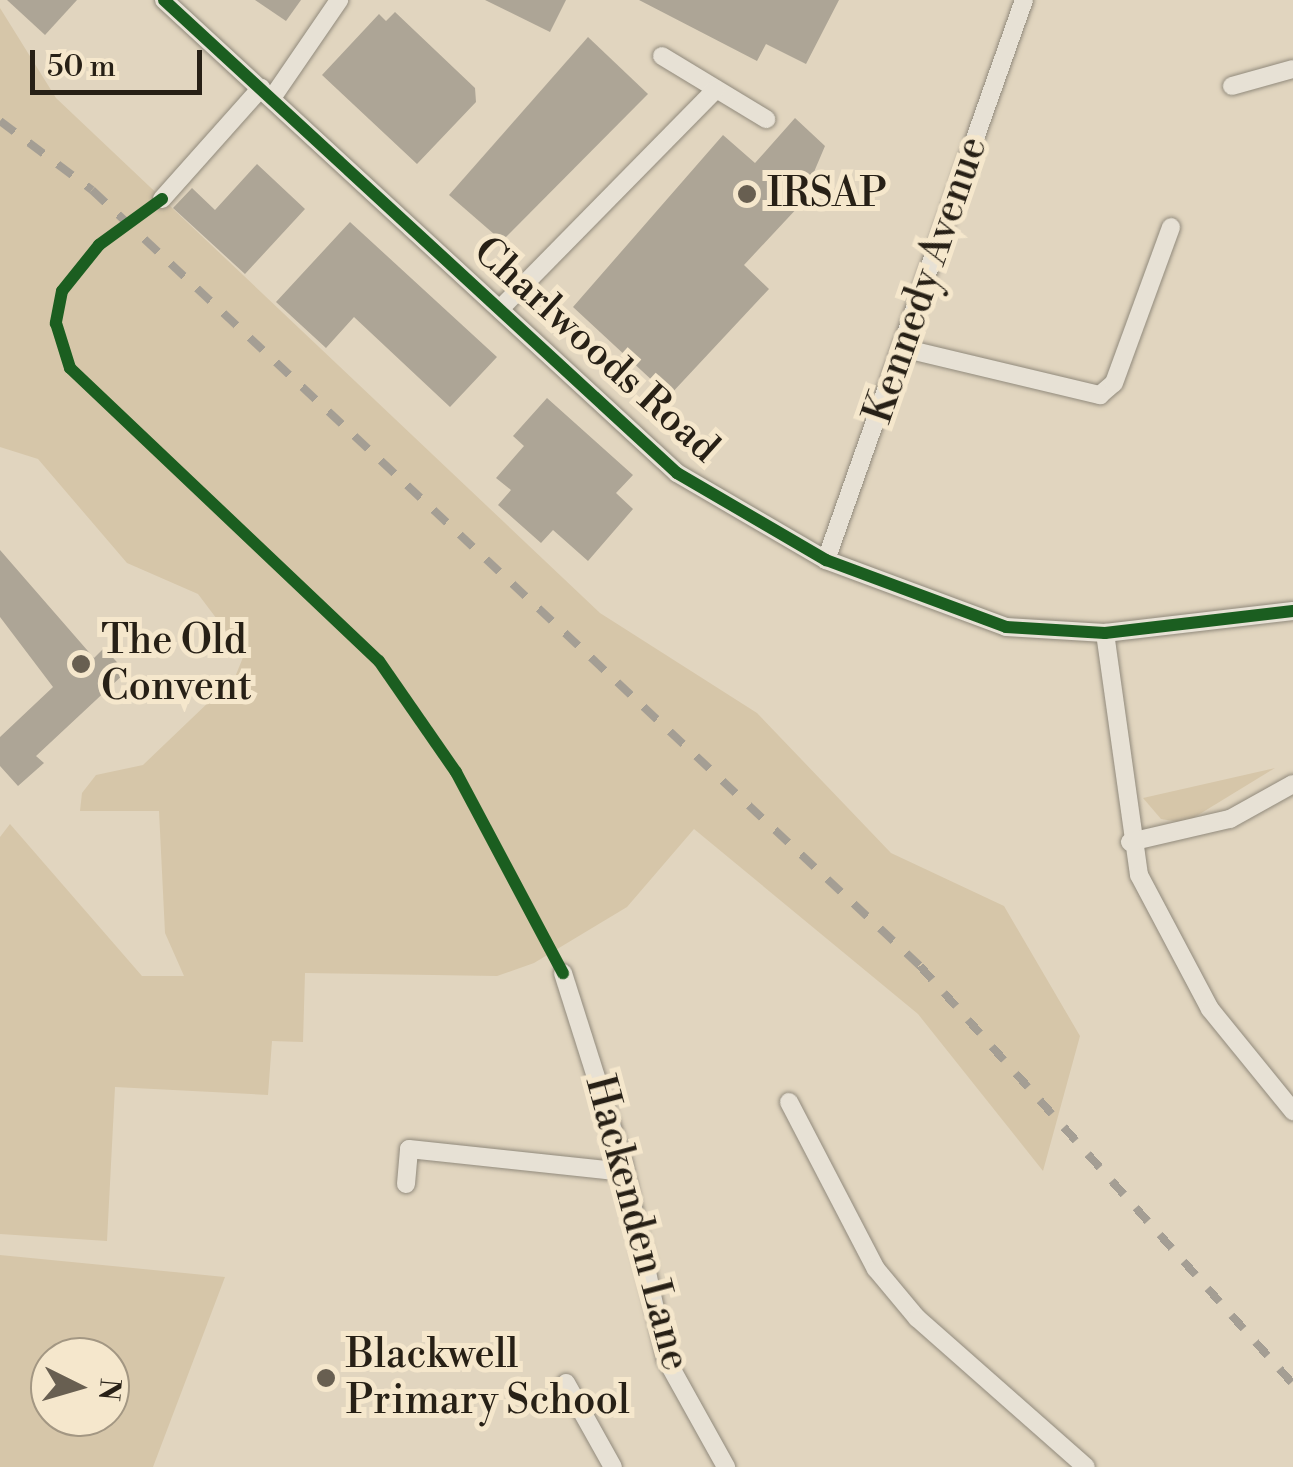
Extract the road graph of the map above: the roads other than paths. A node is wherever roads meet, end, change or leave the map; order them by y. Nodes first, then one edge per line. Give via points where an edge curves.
1 (164, 0) edge
2 (340, 0) edge
3 (1024, 0) edge
4 (662, 56) dead end
5 (1293, 69) edge
6 (1232, 86) dead end
7 (716, 89) junction
8 (266, 93) junction
9 (766, 119) dead end
10 (162, 199) dead end
11 (1171, 227) dead end
12 (500, 309) junction
13 (902, 348) junction
14 (826, 560) junction
15 (1293, 611) edge
16 (1106, 633) junction
17 (1293, 784) edge
18 (1130, 842) junction
19 (563, 973) dead end
20 (789, 1102) dead end
21 (1293, 1111) edge
22 (626, 1172) junction
23 (406, 1184) dead end
24 (566, 1383) dead end
25 (1079, 1465) edge
26 (614, 1467) edge
27 (726, 1467) edge

1 - 8 street, Charlwoods Road
2 - 8 street
3 - 13 street, Kennedy Avenue
4 - 7 street
5 - 6 street
7 - 9 street
7 - 12 street
8 - 10 street
8 - 12 street, Charlwoods Road
11 - 13 street via 1114,383 1100,394
12 - 14 street, Charlwoods Road via 677,472
13 - 14 street, Kennedy Avenue
14 - 16 street, Charlwoods Road via 1006,627
15 - 16 street, Charlwoods Road
16 - 18 street
17 - 18 street via 1230,819
18 - 21 street via 1163,929 1210,1009
19 - 22 street, Hackenden Lane
20 - 25 street via 876,1269 916,1318
22 - 23 street via 409,1149
22 - 27 street, Hackenden Lane via 666,1358
24 - 26 street

